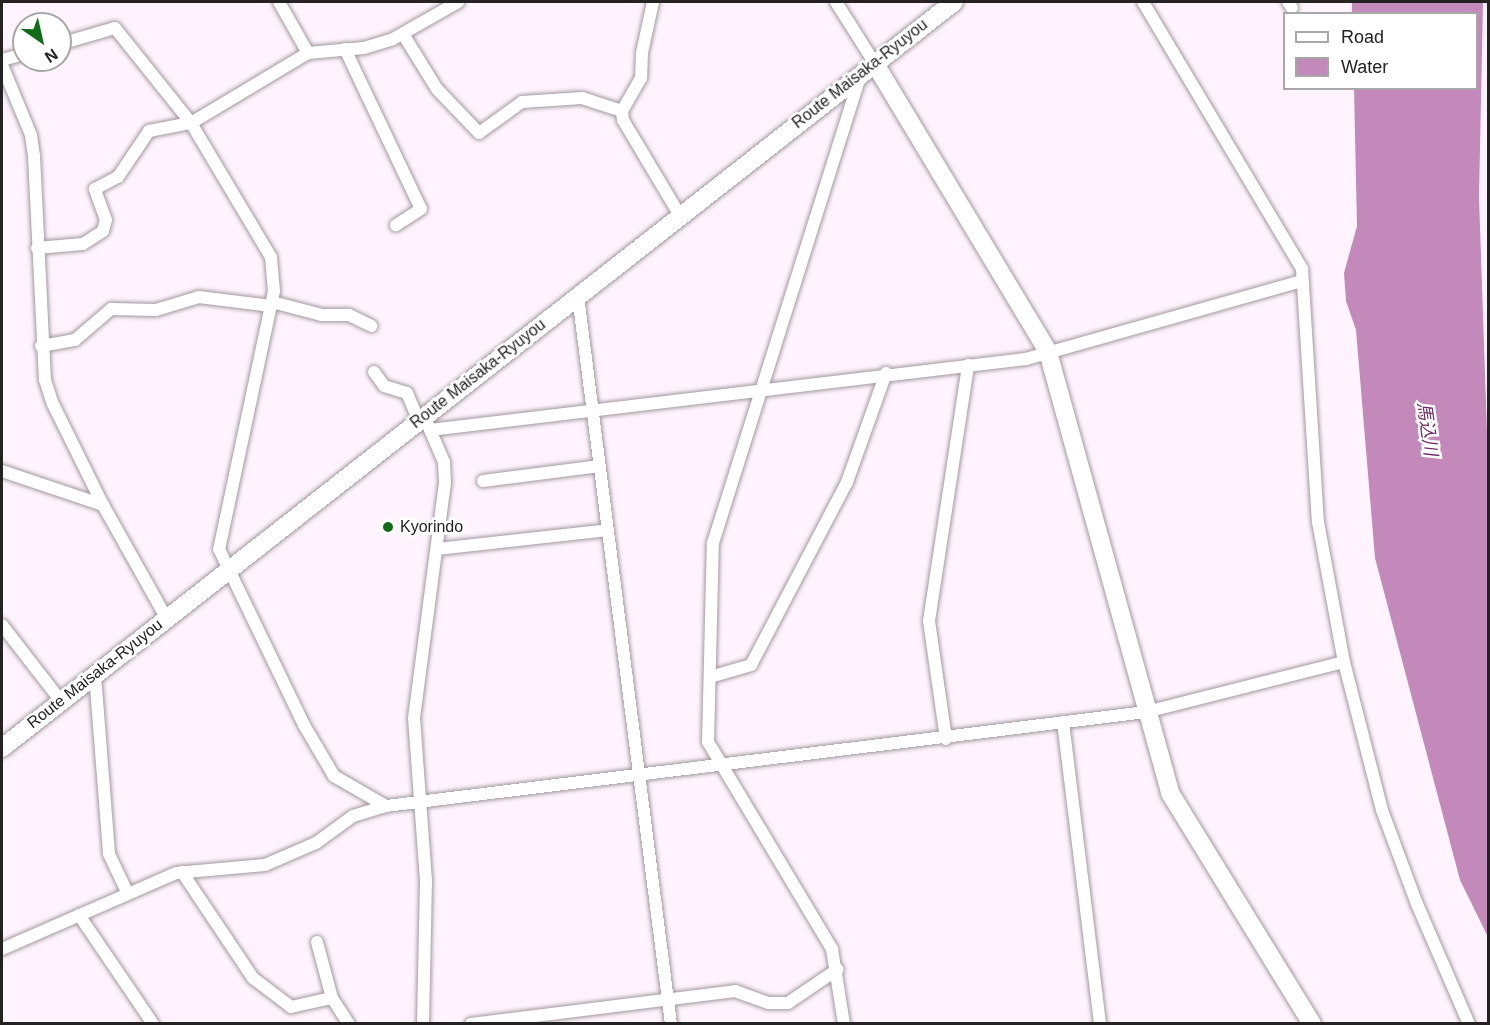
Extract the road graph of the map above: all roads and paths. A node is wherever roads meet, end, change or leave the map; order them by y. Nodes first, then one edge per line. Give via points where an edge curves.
1 (279, 2) edge
2 (458, 2) edge
3 (653, 2) edge
4 (836, 2) edge
5 (954, 2) edge
6 (1143, 2) edge
7 (403, 34) junction
8 (72, 41) edge
9 (345, 50) junction
10 (308, 52) junction
11 (2, 66) edge
12 (868, 67) junction
13 (622, 111) junction
14 (191, 123) junction
15 (680, 214) junction
16 (396, 225) dead end
17 (37, 248) junction
18 (1302, 281) junction
19 (578, 296) junction
20 (271, 304) junction
21 (372, 326) dead end
22 (41, 346) junction
23 (1048, 352) junction
24 (968, 365) junction
25 (374, 372) dead end
26 (886, 373) junction
27 (762, 389) junction
28 (593, 410) junction
29 (425, 422) junction
30 (600, 466) junction
31 (2, 471) edge
32 (483, 481) dead end
33 (103, 504) junction
34 (608, 530) junction
35 (437, 549) junction
36 (228, 571) junction
37 (166, 619) junction
38 (2, 625) edge
39 (1344, 662) junction
40 (95, 675) junction
41 (710, 677) junction
42 (61, 701) junction
43 (1146, 712) junction
44 (1063, 722) junction
45 (946, 740) junction
46 (2, 748) edge
47 (723, 765) junction
48 (639, 774) junction
49 (423, 801) junction
50 (386, 806) junction
51 (182, 872) junction
52 (129, 894) junction
53 (79, 915) junction
54 (317, 942) dead end
55 (2, 949) edge
56 (838, 969) junction
57 (332, 998) junction
58 (668, 1000) junction
59 (153, 1023) edge
60 (349, 1023) edge
61 (423, 1023) edge
62 (471, 1023) edge
63 (671, 1023) edge
64 (844, 1023) edge
65 (1100, 1023) edge
66 (1311, 1023) edge
67 (1469, 1023) edge

1 - 10 street
2 - 7 street
3 - 13 street via 641,78
4 - 12 street
5 - 12 main road, Route Maisaka-Ryuyou
6 - 18 street via 1302,269
7 - 9 street via 364,48
7 - 13 street via 437,89 479,132 522,102 582,98
8 - 14 street via 116,28
9 - 10 street
9 - 16 street via 421,209
10 - 14 street
11 - 17 street via 31,135
12 - 15 main road, Route Maisaka-Ryuyou
12 - 23 main road
12 - 27 street
13 - 15 street via 630,132
14 - 17 street via 149,131 118,177 95,189 106,220 103,231 84,244
14 - 20 street via 271,257 275,275
15 - 19 main road, Route Maisaka-Ryuyou
17 - 22 street
18 - 23 street
18 - 39 street via 1318,522
19 - 28 street
19 - 29 main road, Route Maisaka-Ryuyou
20 - 21 street via 322,315 349,315
20 - 22 street via 199,297 156,310 111,309 75,340
20 - 36 street via 219,549
22 - 33 street via 53,404
23 - 24 street via 1026,359
23 - 43 main road
24 - 26 street
24 - 45 street via 929,621
25 - 29 street via 384,386 407,393
26 - 27 street
26 - 41 street via 848,482 751,664
27 - 28 street
27 - 41 street via 713,543
28 - 29 street
28 - 30 street
29 - 35 street via 444,462
29 - 36 main road, Route Maisaka-Ryuyou
30 - 32 street
30 - 34 street
31 - 33 street
33 - 37 street
34 - 35 street
34 - 48 street
35 - 49 street via 414,718 414,753
36 - 37 main road, Route Maisaka-Ryuyou
36 - 50 street via 304,725 334,776
37 - 40 main road, Route Maisaka-Ryuyou
38 - 42 street
39 - 43 street
39 - 67 street via 1382,810 1417,904
40 - 42 main road, Route Maisaka-Ryuyou
40 - 52 street via 109,854
41 - 47 street via 708,742
42 - 46 main road, Route Maisaka-Ryuyou
43 - 44 street
43 - 66 main road via 1170,793
44 - 45 street
44 - 65 street
45 - 47 street
47 - 48 street
47 - 56 street via 832,949
48 - 49 street
48 - 58 street
49 - 50 street
49 - 61 street
50 - 51 street via 352,816 316,843 265,865
51 - 52 street
51 - 57 street via 253,978 291,1007
52 - 53 street
53 - 55 street
53 - 59 street
54 - 57 street
56 - 58 street via 788,1003 768,1003 735,991
56 - 64 street
57 - 60 street
58 - 62 street
58 - 63 street

